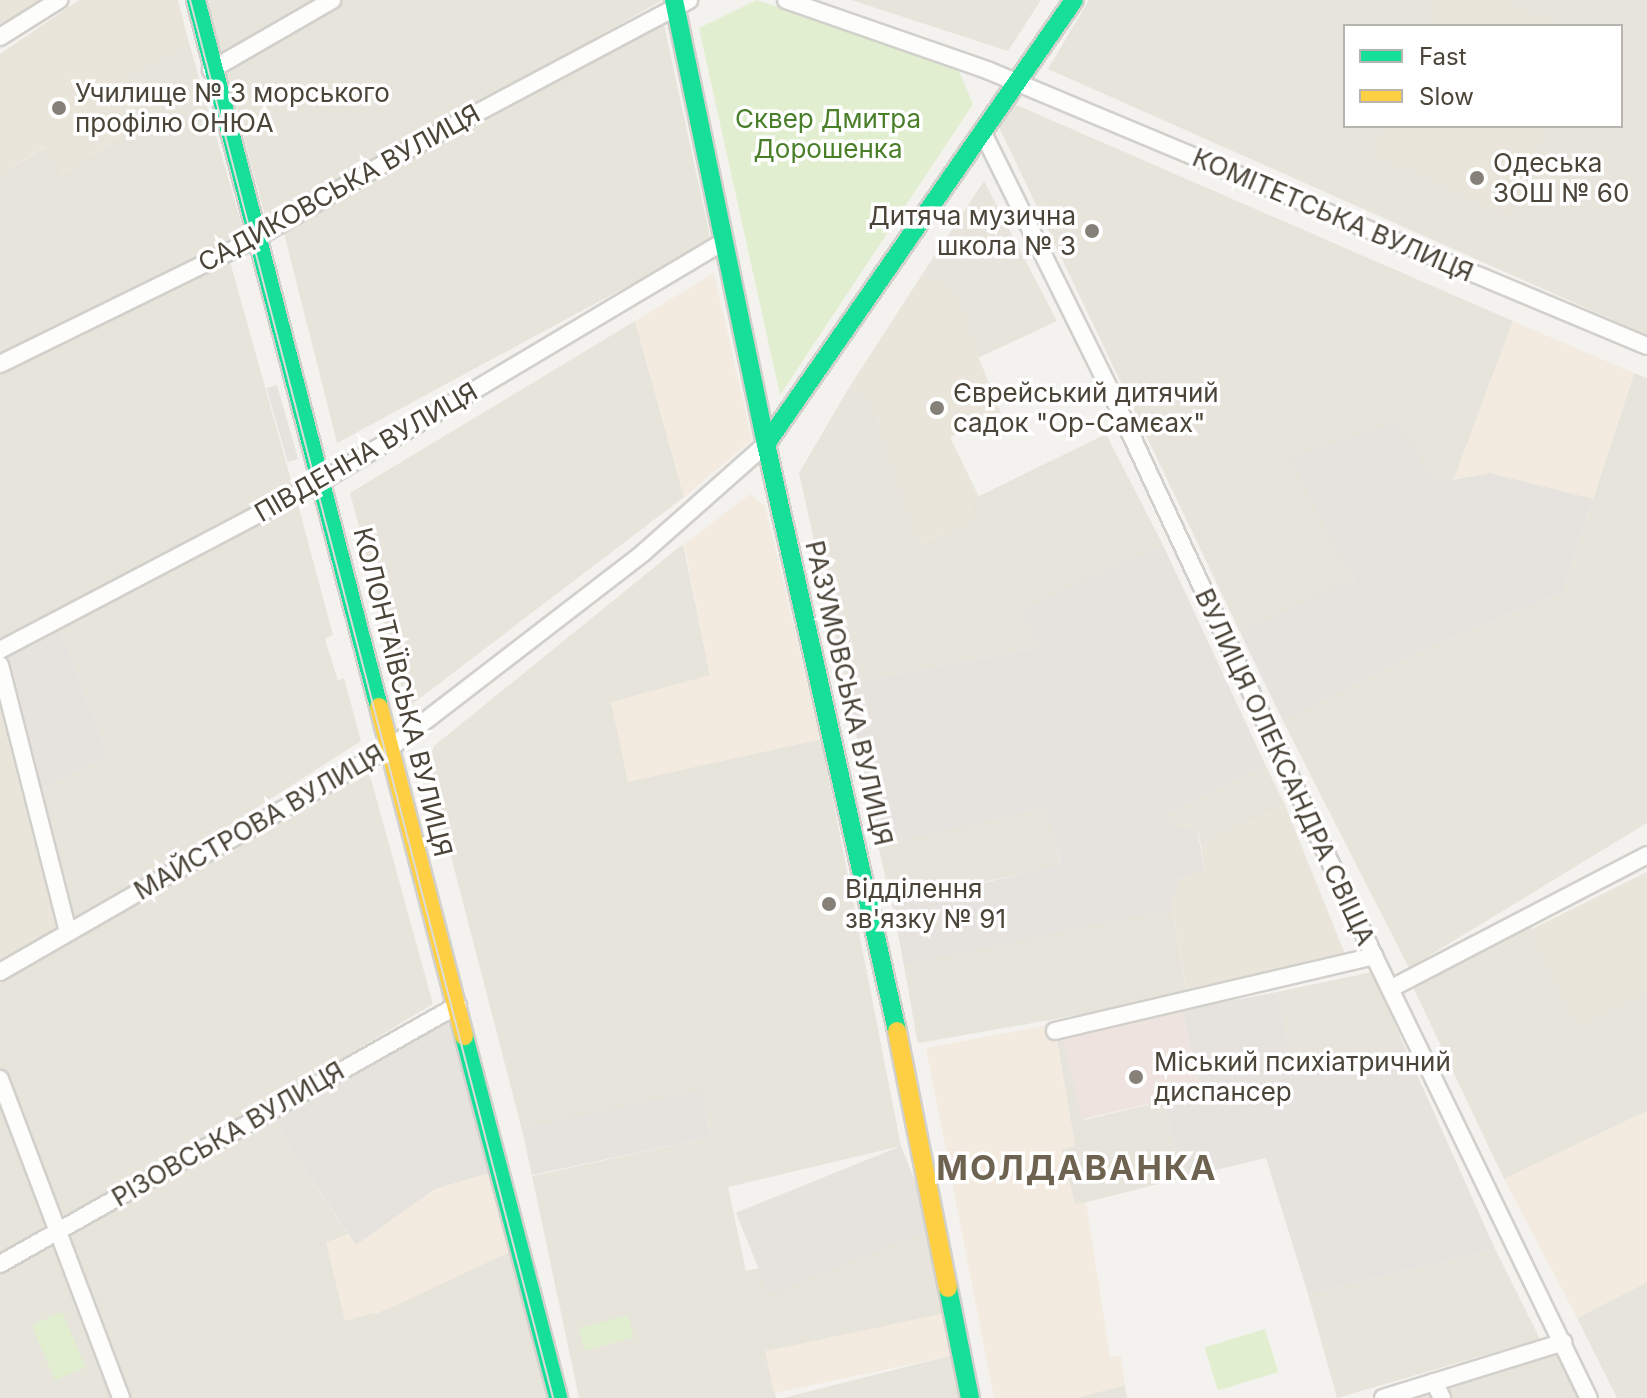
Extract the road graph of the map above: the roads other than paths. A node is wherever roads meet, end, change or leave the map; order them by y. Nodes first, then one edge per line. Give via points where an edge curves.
1 (59, 0) edge
2 (196, 0) edge
3 (332, 0) edge
4 (786, 0) edge
5 (1074, 0) edge
6 (680, 2) edge
7 (0, 37) edge
8 (211, 70) junction
9 (1019, 83) junction
10 (984, 135) junction
11 (256, 238) junction
12 (725, 241) junction
13 (1647, 346) edge
14 (0, 364) edge
15 (766, 444) junction
16 (322, 480) junction
17 (0, 650) edge
18 (0, 665) edge
19 (390, 747) junction
20 (1647, 855) edge
21 (68, 931) junction
22 (1374, 956) junction
23 (0, 972) edge
24 (1390, 989) junction
25 (458, 1005) junction
26 (1055, 1031) dead end
27 (0, 1079) edge
28 (60, 1231) junction
29 (0, 1264) edge
30 (1564, 1342) junction
31 (1434, 1382) junction
32 (121, 1398) edge
33 (558, 1398) edge
34 (970, 1398) edge
35 (1383, 1398) edge
36 (1442, 1398) edge
37 (1589, 1398) edge

1 - 7 street
2 - 8 main road, КОЛОНТАЇВСЬКА ВУЛИЦЯ
3 - 8 street
4 - 9 street
5 - 9 main road
6 - 11 street, САДИКОВСЬКА ВУЛИЦЯ
6 - 12 main road, РАЗУМОВСЬКА ВУЛИЦЯ
8 - 11 main road, КОЛОНТАЇВСЬКА ВУЛИЦЯ
9 - 10 main road
9 - 13 street, КОМІТЕТСЬКА ВУЛИЦЯ
10 - 15 main road
10 - 22 street, ВУЛИЦЯ ОЛЕКСАНДРА СВІЩА via 1111,392
11 - 14 street, САДИКОВСЬКА ВУЛИЦЯ
11 - 16 main road, КОЛОНТАЇВСЬКА ВУЛИЦЯ
12 - 15 main road, РАЗУМОВСЬКА ВУЛИЦЯ
12 - 16 street, ПІВДЕННА ВУЛИЦЯ
15 - 19 street, МАЙСТРОВА ВУЛИЦЯ via 643,553
15 - 34 main road, РАЗУМОВСЬКА ВУЛИЦЯ via 901,1048
16 - 17 street, ПІВДЕННА ВУЛИЦЯ
16 - 19 main road, КОЛОНТАЇВСЬКА ВУЛИЦЯ
18 - 21 street
19 - 21 street, МАЙСТРОВА ВУЛИЦЯ
19 - 25 main road, КОЛОНТАЇВСЬКА ВУЛИЦЯ
20 - 24 street
21 - 23 street, МАЙСТРОВА ВУЛИЦЯ
22 - 24 street, ВУЛИЦЯ ОЛЕКСАНДРА СВІЩА
22 - 26 street
24 - 30 street, ВУЛИЦЯ ОЛЕКСАНДРА СВІЩА
25 - 28 street, РІЗОВСЬКА ВУЛИЦЯ
25 - 33 main road, КОЛОНТАЇВСЬКА ВУЛИЦЯ
27 - 28 street
28 - 29 street, РІЗОВСЬКА ВУЛИЦЯ
28 - 32 street
30 - 31 street
30 - 37 street, ВУЛИЦЯ ОЛЕКСАНДРА СВІЩА
31 - 35 street
31 - 36 street

